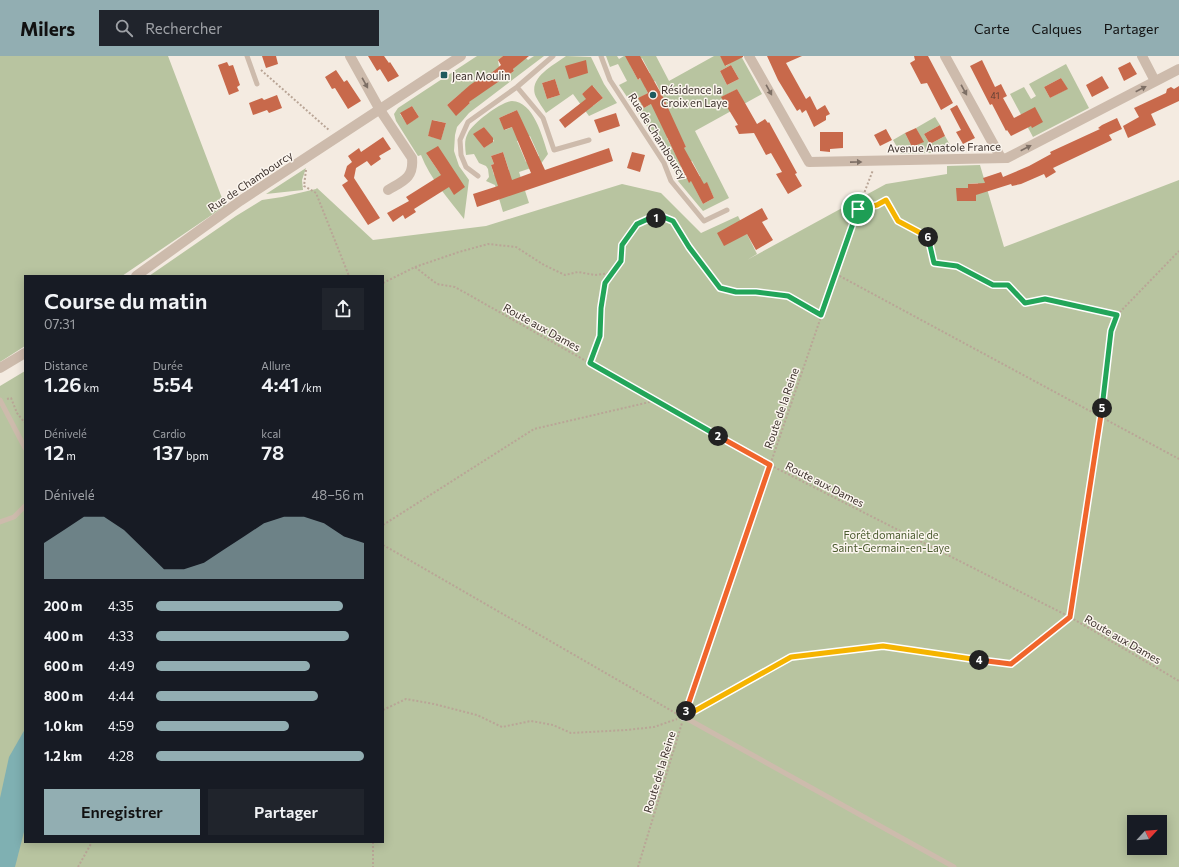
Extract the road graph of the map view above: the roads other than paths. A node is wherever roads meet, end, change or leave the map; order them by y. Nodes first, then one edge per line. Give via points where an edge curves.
1 (350, 56) edge
2 (462, 56) edge
3 (554, 56) edge
4 (601, 56) edge
5 (750, 56) edge
6 (945, 56) edge
7 (1142, 56) edge
8 (247, 58) edge
9 (1179, 69) edge
10 (1155, 81) junction
11 (257, 84) dead end
12 (517, 87) junction
13 (380, 110) junction
14 (589, 140) dead end
15 (1001, 158) junction
16 (478, 176) dead end
17 (388, 190) dead end
18 (727, 210) dead end
19 (137, 275) edge
20 (24, 354) edge
21 (0, 368) edge
22 (0, 400) edge
23 (24, 446) edge
24 (24, 507) edge
25 (0, 522) edge
26 (684, 717) road end
27 (954, 867) edge

1 -> 13 street
2 - 13 street, Rue de Chambourcy
3 - 12 lane
4 - 18 lane, Rue de Chambourcy via 614,86 664,163 671,181 704,221
5 -> 15 street, Avenue Anatole France via 809,162
6 -> 15 street
7 - 10 street
8 - 11 lane
9 - 10 street, Avenue Anatole France
15 -> 10 street, Avenue Anatole France via 1007,158
12 - 14 lane via 543,118 554,150
12 - 16 lane via 468,122 460,140 461,155 466,167
13 - 17 street via 412,158 413,168 408,177
13 - 19 street, Rue de Chambourcy via 240,201
20 - 21 street
22 - 23 lane
24 - 25 lane via 14,517
26 - 27 lane

